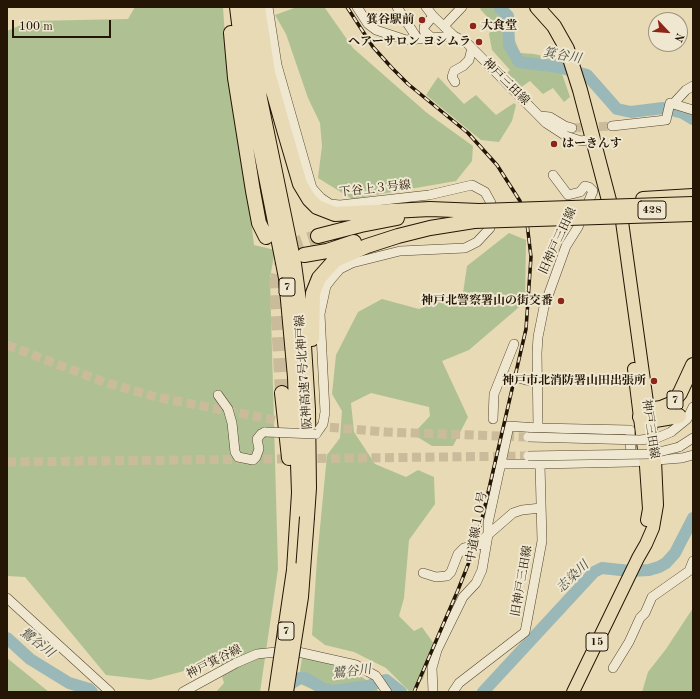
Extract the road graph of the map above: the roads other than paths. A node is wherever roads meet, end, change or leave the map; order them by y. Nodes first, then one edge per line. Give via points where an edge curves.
1 (229, 7) edge
2 (238, 7) edge
3 (248, 7) edge
4 (258, 7) edge
5 (268, 7) edge
6 (357, 7) edge
7 (397, 7) edge
8 (426, 7) edge
9 (462, 7) edge
10 (537, 7) edge
11 (549, 7) edge
12 (433, 16) junction
13 (447, 23) junction
14 (454, 36) junction
15 (417, 38) junction
16 (432, 38) junction
17 (472, 48) junction
18 (575, 60) junction
19 (455, 82) dead end
20 (693, 86) edge
21 (585, 92) junction
22 (672, 105) junction
23 (693, 110) edge
24 (540, 116) junction
25 (612, 126) tunnel mouth
26 (572, 128) tunnel mouth
27 (593, 139) junction
28 (553, 175) dead end
29 (693, 196) edge
30 (693, 204) edge
31 (617, 207) junction
32 (693, 208) edge
33 (584, 212) junction
34 (514, 214) dead end
35 (528, 214) dead end
36 (693, 214) edge
37 (479, 215) junction
38 (318, 236) tunnel mouth
39 (266, 237) dead end
40 (304, 255) dead end
41 (514, 344) dead end
42 (693, 365) edge
43 (518, 378) tunnel mouth
44 (537, 383) junction
45 (282, 393) tunnel mouth
46 (218, 395) dead end
47 (693, 407) edge
48 (679, 416) dead end
49 (493, 419) dead end
50 (645, 420) junction
51 (538, 428) junction
52 (630, 430) junction
53 (528, 437) tunnel mouth
54 (693, 438) edge
55 (693, 455) edge
56 (528, 456) tunnel mouth
57 (650, 461) junction
58 (631, 462) junction
59 (502, 464) junction
60 (540, 464) junction
61 (309, 488) junction
62 (542, 508) junction
63 (488, 535) junction
64 (693, 561) edge
65 (294, 570) junction
66 (423, 573) dead end
67 (7, 598) edge
68 (613, 668) dead end
69 (110, 692) edge
70 (183, 692) edge
71 (276, 692) edge
72 (286, 692) edge
73 (387, 692) edge
74 (433, 692) edge
75 (453, 692) edge
76 (573, 692) edge

1 - 39 highway via 235,78 253,191 259,223
2 - 65 highway, 阪神高速7号北神戸線 / 7 via 243,56 286,286 295,377 299,485
3 - 61 highway, 阪神高速7号北神戸線 / 7 via 260,99 294,264 303,330 308,408
4 - 37 highway, 7 via 268,73 300,184 317,207 335,214 430,209
5 - 37 street, 下谷上３号線 via 277,65 312,188 321,198 330,204 340,205 429,195 472,185 485,192 491,203
6 - 15 street via 368,24 376,30 406,40
7 - 15 street
8 - 12 street, 神戸三田線
9 - 13 street
10 - 18 highway via 562,37
11 - 18 highway via 562,20 569,32
12 - 13 street, 神戸三田線
12 - 16 street via 424,27 424,31
13 - 14 street, 神戸三田線
14 - 16 street
14 - 17 street, 神戸三田線
15 - 16 street
17 - 19 street via 469,60 454,71 452,77
17 - 24 street, 神戸三田線
18 - 21 highway
20 - 22 street via 682,93
21 - 27 highway
21 - 31 highway
22 - 23 street
22 - 25 street via 666,120
24 - 26 street via 550,117
24 - 27 street, 神戸三田線 via 566,136 581,141
27 - 31 highway
28 - 33 street, 旧神戸三田線 via 568,195 580,192 585,186 590,187 593,191
29 - 31 highway, 428
30 - 37 highway, 7, bridge
31 - 32 highway, 428
31 - 33 street
31 - 50 main road, 神戸三田線 / 15
33 - 35 street
33 - 44 street, 旧神戸三田線 via 566,246 544,308 538,337
34 - 37 street
36 - 37 highway, 7, bridge
37 - 38 highway, 7 via 393,218
37 - 40 highway, 7 via 401,229 327,251
37 - 46 street, bridge via 490,228 477,242 465,248 400,250 352,263 340,269 326,286 320,314 325,412 323,424 316,434 265,432 257,439 259,449 253,460 238,457 228,409
37 - 61 highway, 7 via 367,246 335,260 319,278 312,301 313,462
41 - 49 street via 506,375 494,394
42 - 50 highway, 7 via 680,393 671,404
43 - 44 street
44 - 51 street, 旧神戸三田線
45 - 65 highway, 7 via 292,500
47 - 53 street, bridge via 686,419 671,432 657,438 640,440
48 - 50 highway
50 - 52 street
50 - 57 main road, 神戸三田線 / 15
51 - 52 street
51 - 59 street, 中道線１０号 via 509,426
52 - 58 street
54 - 56 street, bridge via 679,447 651,454
55 - 57 street
57 - 58 street
57 - 76 main road, 神戸三田線 / 15 via 657,495 655,516 646,544
58 - 60 street
59 - 60 street
59 - 63 street, 中道線１０号 via 488,523
60 - 62 street, 旧神戸三田線
61 - 72 highway, 阪神高速7号北神戸線 / 7, bridge via 301,597
62 - 63 street via 513,513
62 - 75 street, 旧神戸三田線 via 542,541 525,632 459,683
63 - 66 street via 479,545 464,548 458,554 447,576 436,577
63 - 74 street, 中道線１０号 via 482,570 476,583 463,598 437,650 432,668
64 - 68 street via 689,571 652,597 645,614 640,618
65 - 71 highway, 阪神高速7号北神戸線 / 7, bridge
67 - 69 street
70 - 73 street, 神戸箕谷線 via 236,663 257,654 273,652 298,652 367,670 376,676

